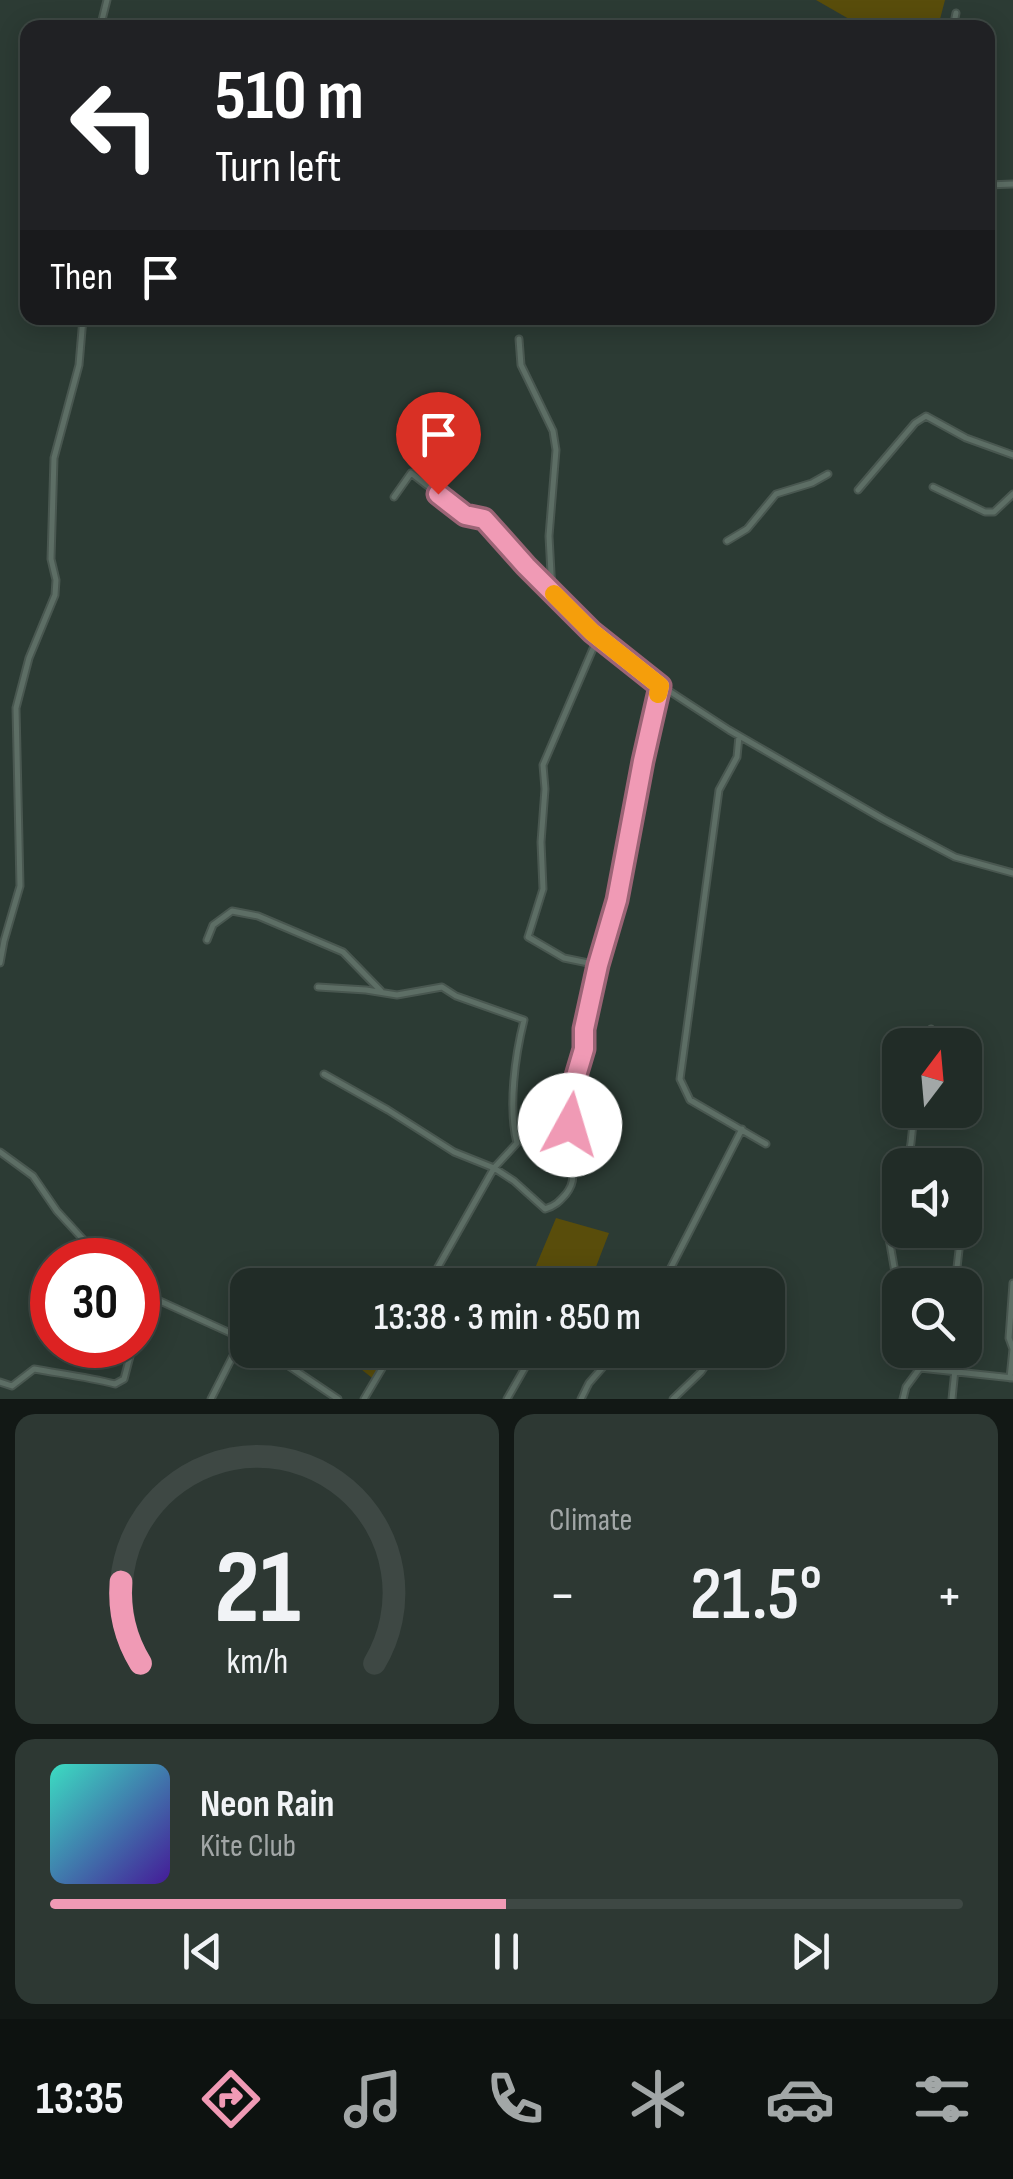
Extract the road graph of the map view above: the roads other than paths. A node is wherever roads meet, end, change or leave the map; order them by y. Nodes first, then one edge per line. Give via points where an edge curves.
1 (956, 13) dead end
2 (955, 20) edge
3 (82, 325) edge
4 (519, 339) dead end
5 (1013, 455) edge
6 (828, 474) dead end
7 (933, 487) dead end
8 (858, 490) dead end
9 (1013, 494) edge
10 (394, 496) dead end
11 (727, 541) dead end
12 (552, 592) junction
13 (598, 637) junction
14 (660, 686) junction
15 (739, 736) junction
16 (1013, 874) edge
17 (206, 940) dead end
18 (0, 963) edge
19 (598, 965) junction
20 (364, 974) junction
21 (318, 987) dead end
22 (366, 990) junction
23 (383, 994) junction
24 (324, 1074) dead end
25 (742, 1130) junction
26 (766, 1144) dead end
27 (0, 1152) edge
28 (494, 1168) junction
29 (82, 1238) edge
30 (958, 1250) dead end
31 (439, 1268) edge
32 (671, 1268) edge
33 (956, 1268) edge
34 (1013, 1282) edge
35 (160, 1300) edge
36 (230, 1332) edge
37 (230, 1365) edge
38 (127, 1368) edge
39 (292, 1368) edge
40 (382, 1368) edge
41 (525, 1368) edge
42 (602, 1368) edge
43 (704, 1368) edge
44 (920, 1368) joint
45 (956, 1368) edge
46 (956, 1372) junction
47 (1012, 1378) edge
48 (0, 1382) edge
49 (211, 1399) edge
50 (338, 1399) edge
51 (364, 1399) edge
52 (507, 1399) edge
53 (580, 1399) edge
54 (673, 1399) edge
55 (904, 1399) edge
56 (952, 1399) edge

1 - 2 street
3 - 18 street via 54,458 55,595 16,708 20,886
4 - 12 street via 521,365 556,450
5 - 8 street via 926,416
6 - 11 street via 776,494 747,529
7 - 9 street via 985,512
10 - 12 street via 412,473 465,515 484,519
12 - 13 street
13 - 14 street
13 - 19 street via 544,765 543,889 528,937 564,958
14 - 15 street
14 - 19 street
15 - 16 street via 955,857
15 - 25 street via 719,790 680,1078 690,1100
17 - 20 street via 225,915 246,913 343,952
19 - 28 street via 570,1125 557,1148 572,1166 570,1190 545,1209
20 - 22 street
20 - 23 street
21 - 22 street
22 - 23 street
23 - 28 street via 442,987 524,1020 512,1124 517,1142
24 - 28 street via 454,1152
25 - 26 street
25 - 32 street
27 - 29 street via 33,1176
28 - 31 street
30 - 33 street
34 - 47 street
35 - 36 street
37 - 49 street
38 - 48 street via 115,1384 34,1369 12,1386
39 - 50 street
40 - 51 street
41 - 52 street
42 - 53 street
43 - 54 street
44 - 46 street
44 - 55 street
45 - 46 street
46 - 47 street
46 - 56 street

